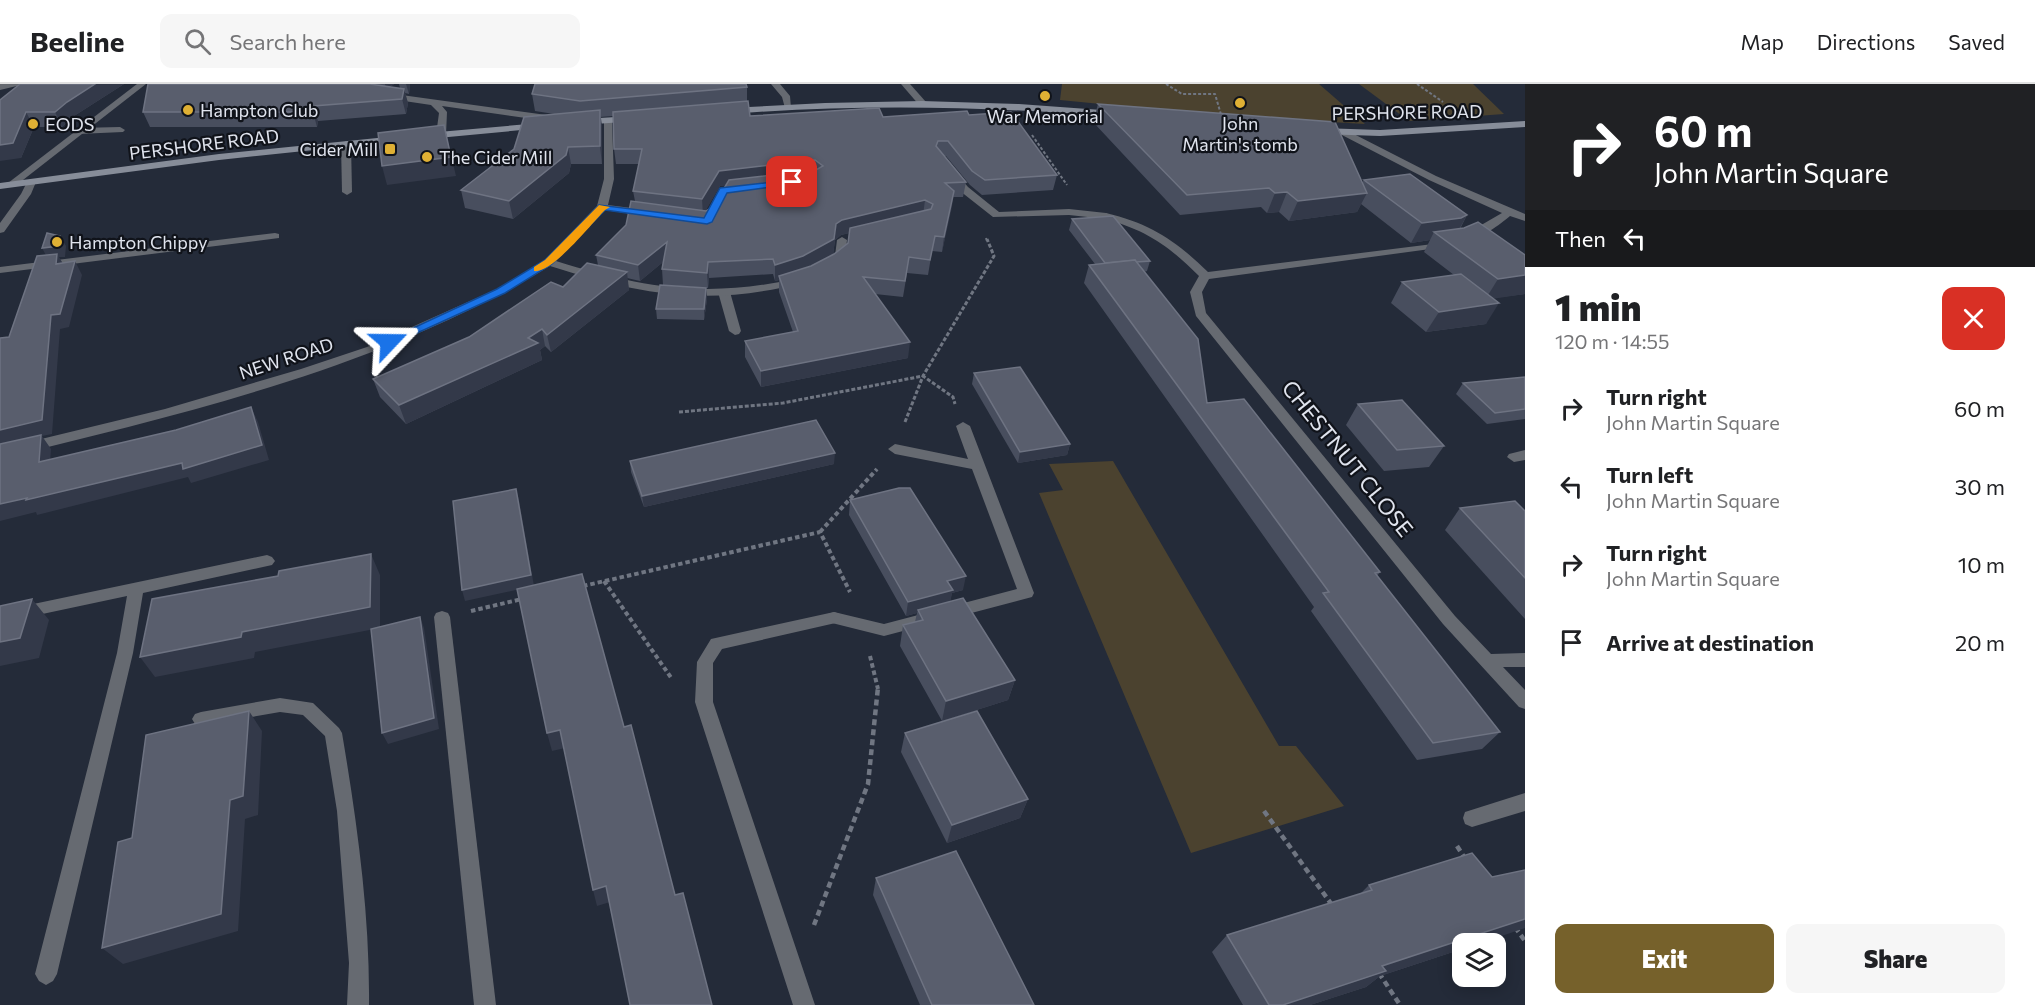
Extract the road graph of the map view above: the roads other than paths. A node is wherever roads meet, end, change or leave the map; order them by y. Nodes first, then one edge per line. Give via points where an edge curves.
1 (21, 84) edge
2 (142, 84) edge
3 (775, 84) edge
4 (905, 84) edge
5 (0, 87) edge
6 (377, 94) edge
7 (433, 102) junction
8 (923, 104) junction
9 (788, 106) junction
10 (721, 111) edge
11 (1124, 114) edge
12 (642, 118) edge
13 (608, 121) junction
14 (581, 123) junction
15 (569, 124) edge
16 (1525, 124) edge
17 (558, 125) edge
18 (120, 130) dead end
19 (1307, 130) edge
20 (78, 131) junction
21 (1343, 132) junction
22 (441, 135) junction
23 (417, 137) edge
24 (405, 138) edge
25 (346, 144) junction
26 (947, 166) edge
27 (31, 182) junction
28 (11, 185) junction
29 (0, 186) edge
30 (347, 192) dead end
31 (602, 207) junction
32 (1509, 212) junction
33 (662, 215) edge
34 (1525, 218) edge
35 (0, 230) edge
36 (275, 236) dead end
37 (847, 239) edge
38 (549, 262) junction
39 (0, 270) edge
40 (822, 271) edge
41 (1205, 276) junction
42 (807, 279) edge
43 (724, 292) junction
44 (735, 331) dead end
45 (963, 426) road end
46 (895, 448) road end
47 (0, 454) edge
48 (977, 465) junction
49 (267, 561) dead end
50 (136, 588) junction
51 (0, 617) edge
52 (442, 617) road end
53 (1525, 660) edge
54 (1487, 661) junction
55 (1525, 702) edge
56 (201, 719) dead end
57 (1525, 802) edge
58 (1472, 818) road end
59 (46, 974) dead end
60 (358, 1005) edge
61 (485, 1005) edge
62 (804, 1005) edge

1 - 5 street
2 - 20 street
3 - 9 street via 786,96
4 - 8 street
6 - 7 street
7 - 14 street
7 - 22 street via 443,112
8 - 9 main road
8 - 11 main road
9 - 10 main road
12 - 13 main road
13 - 14 main road
13 - 31 street via 609,179
14 - 15 main road
16 - 21 main road, PERSHORE ROAD via 1416,132
17 - 22 main road
18 - 20 street
19 - 21 main road, PERSHORE ROAD
20 - 28 street
21 - 32 street via 1408,167
22 - 23 main road
24 - 25 main road, PERSHORE ROAD
25 - 27 main road, PERSHORE ROAD
25 - 30 street
26 - 41 street via 964,189 997,215 1087,213 1154,230
27 - 28 main road, PERSHORE ROAD
27 - 35 street
28 - 29 main road, PERSHORE ROAD
31 - 33 street
31 - 38 street, NEW ROAD
32 - 34 street
32 - 41 street via 1497,222 1452,243
36 - 39 street
37 - 40 street via 840,257
38 - 43 street via 638,287
38 - 47 street, NEW ROAD via 501,291 371,350 168,413
41 - 54 street, CHESTNUT CLOSE via 1196,292 1200,314 1449,620
42 - 43 street
43 - 44 street
45 - 48 street
46 - 48 street
48 - 62 street via 1026,593 884,630 834,618 717,644 705,662 704,702
49 - 50 street
50 - 51 street
50 - 59 street via 125,653
52 - 61 street
53 - 54 street
54 - 55 street, CHESTNUT CLOSE
56 - 60 street via 280,705 307,708 333,733 346,811
57 - 58 street

